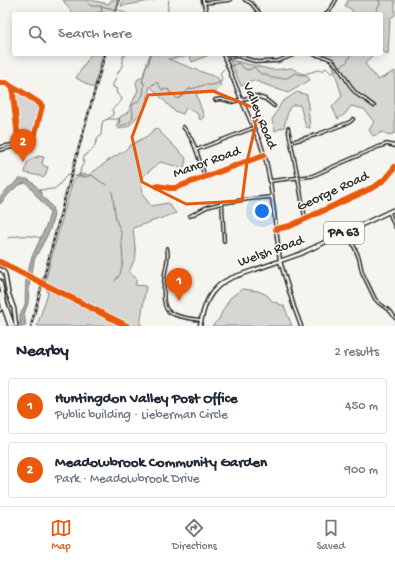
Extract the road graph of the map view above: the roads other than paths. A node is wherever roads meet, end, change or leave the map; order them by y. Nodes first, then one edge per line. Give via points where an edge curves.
1 (230, 0) edge
2 (245, 0) edge
3 (336, 0) edge
4 (203, 2) edge
5 (206, 12) edge
6 (258, 12) edge
7 (328, 12) edge
8 (237, 56) edge
9 (237, 56) edge
10 (291, 56) edge
11 (321, 56) edge
12 (225, 58) joint
13 (0, 83) edge
14 (15, 89) junction
15 (241, 99) junction
16 (215, 100) dead end
17 (274, 106) dead end
18 (374, 106) dead end
19 (353, 118) dead end
20 (183, 127) dead end
21 (254, 128) junction
22 (288, 128) dead end
23 (291, 142) junction
24 (17, 145) junction
25 (395, 146) edge
26 (0, 148) edge
27 (196, 150) junction
28 (264, 155) junction
29 (395, 167) edge
30 (205, 177) junction
31 (298, 178) junction
32 (270, 180) junction
33 (157, 186) dead end
34 (272, 198) junction
35 (222, 203) junction
36 (395, 209) edge
37 (389, 212) junction
38 (190, 216) dead end
39 (305, 218) junction
40 (395, 227) edge
41 (276, 229) junction
42 (348, 232) junction
43 (224, 242) dead end
44 (167, 248) dead end
45 (280, 261) junction
46 (0, 269) edge
47 (0, 281) edge
48 (0, 294) edge
49 (4, 305) junction
50 (0, 310) edge
51 (14, 310) junction
52 (395, 318) edge
53 (201, 320) junction
54 (12, 326) edge
55 (16, 326) edge
56 (200, 326) edge
57 (301, 326) edge

1 - 4 street
2 - 6 street
3 - 7 street
4 - 5 main road
8 - 12 street
9 - 10 street via 258,62 278,61
11 - 18 street via 332,60 353,90
12 - 15 main road, Valley Road
13 - 14 street via 6,83
14 - 24 street via 13,93
14 - 24 street via 40,103 42,108 30,149 22,151
15 - 16 street via 232,102
15 - 17 street via 255,96 265,99
15 - 21 main road, Valley Road
19 - 23 street via 350,122
20 - 27 street via 189,133
21 - 27 street
21 - 28 main road, Valley Road
22 - 23 street
23 - 31 street
24 - 26 street
25 - 31 street via 378,146 312,176
27 - 30 street
28 - 30 street, Manor Road
28 - 32 main road, Valley Road
29 - 39 street, George Road via 376,186
30 - 33 street, Manor Road via 175,188
31 - 32 street
31 - 39 street
32 - 34 main road, Valley Road
34 - 35 street
34 - 41 main road, Valley Road
35 - 38 street
35 - 43 street
36 - 37 main road, Welsh Road / PA 63
37 - 40 street
37 - 42 main road, Welsh Road / PA 63
39 - 41 street, George Road via 290,226
41 - 45 main road, Valley Road
42 - 45 main road, Welsh Road / PA 63
42 - 52 street via 375,299
44 - 53 street via 163,285 165,307 173,314
45 - 53 main road, Welsh Road / PA 63 via 231,278 217,286 206,303
45 - 57 main road, Valley Road
46 - 51 main road via 5,274
47 - 49 main road
48 - 49 main road
49 - 50 main road
49 - 51 main road via 9,304
49 - 54 main road
51 - 55 main road
53 - 56 main road, Welsh Road / PA 63

